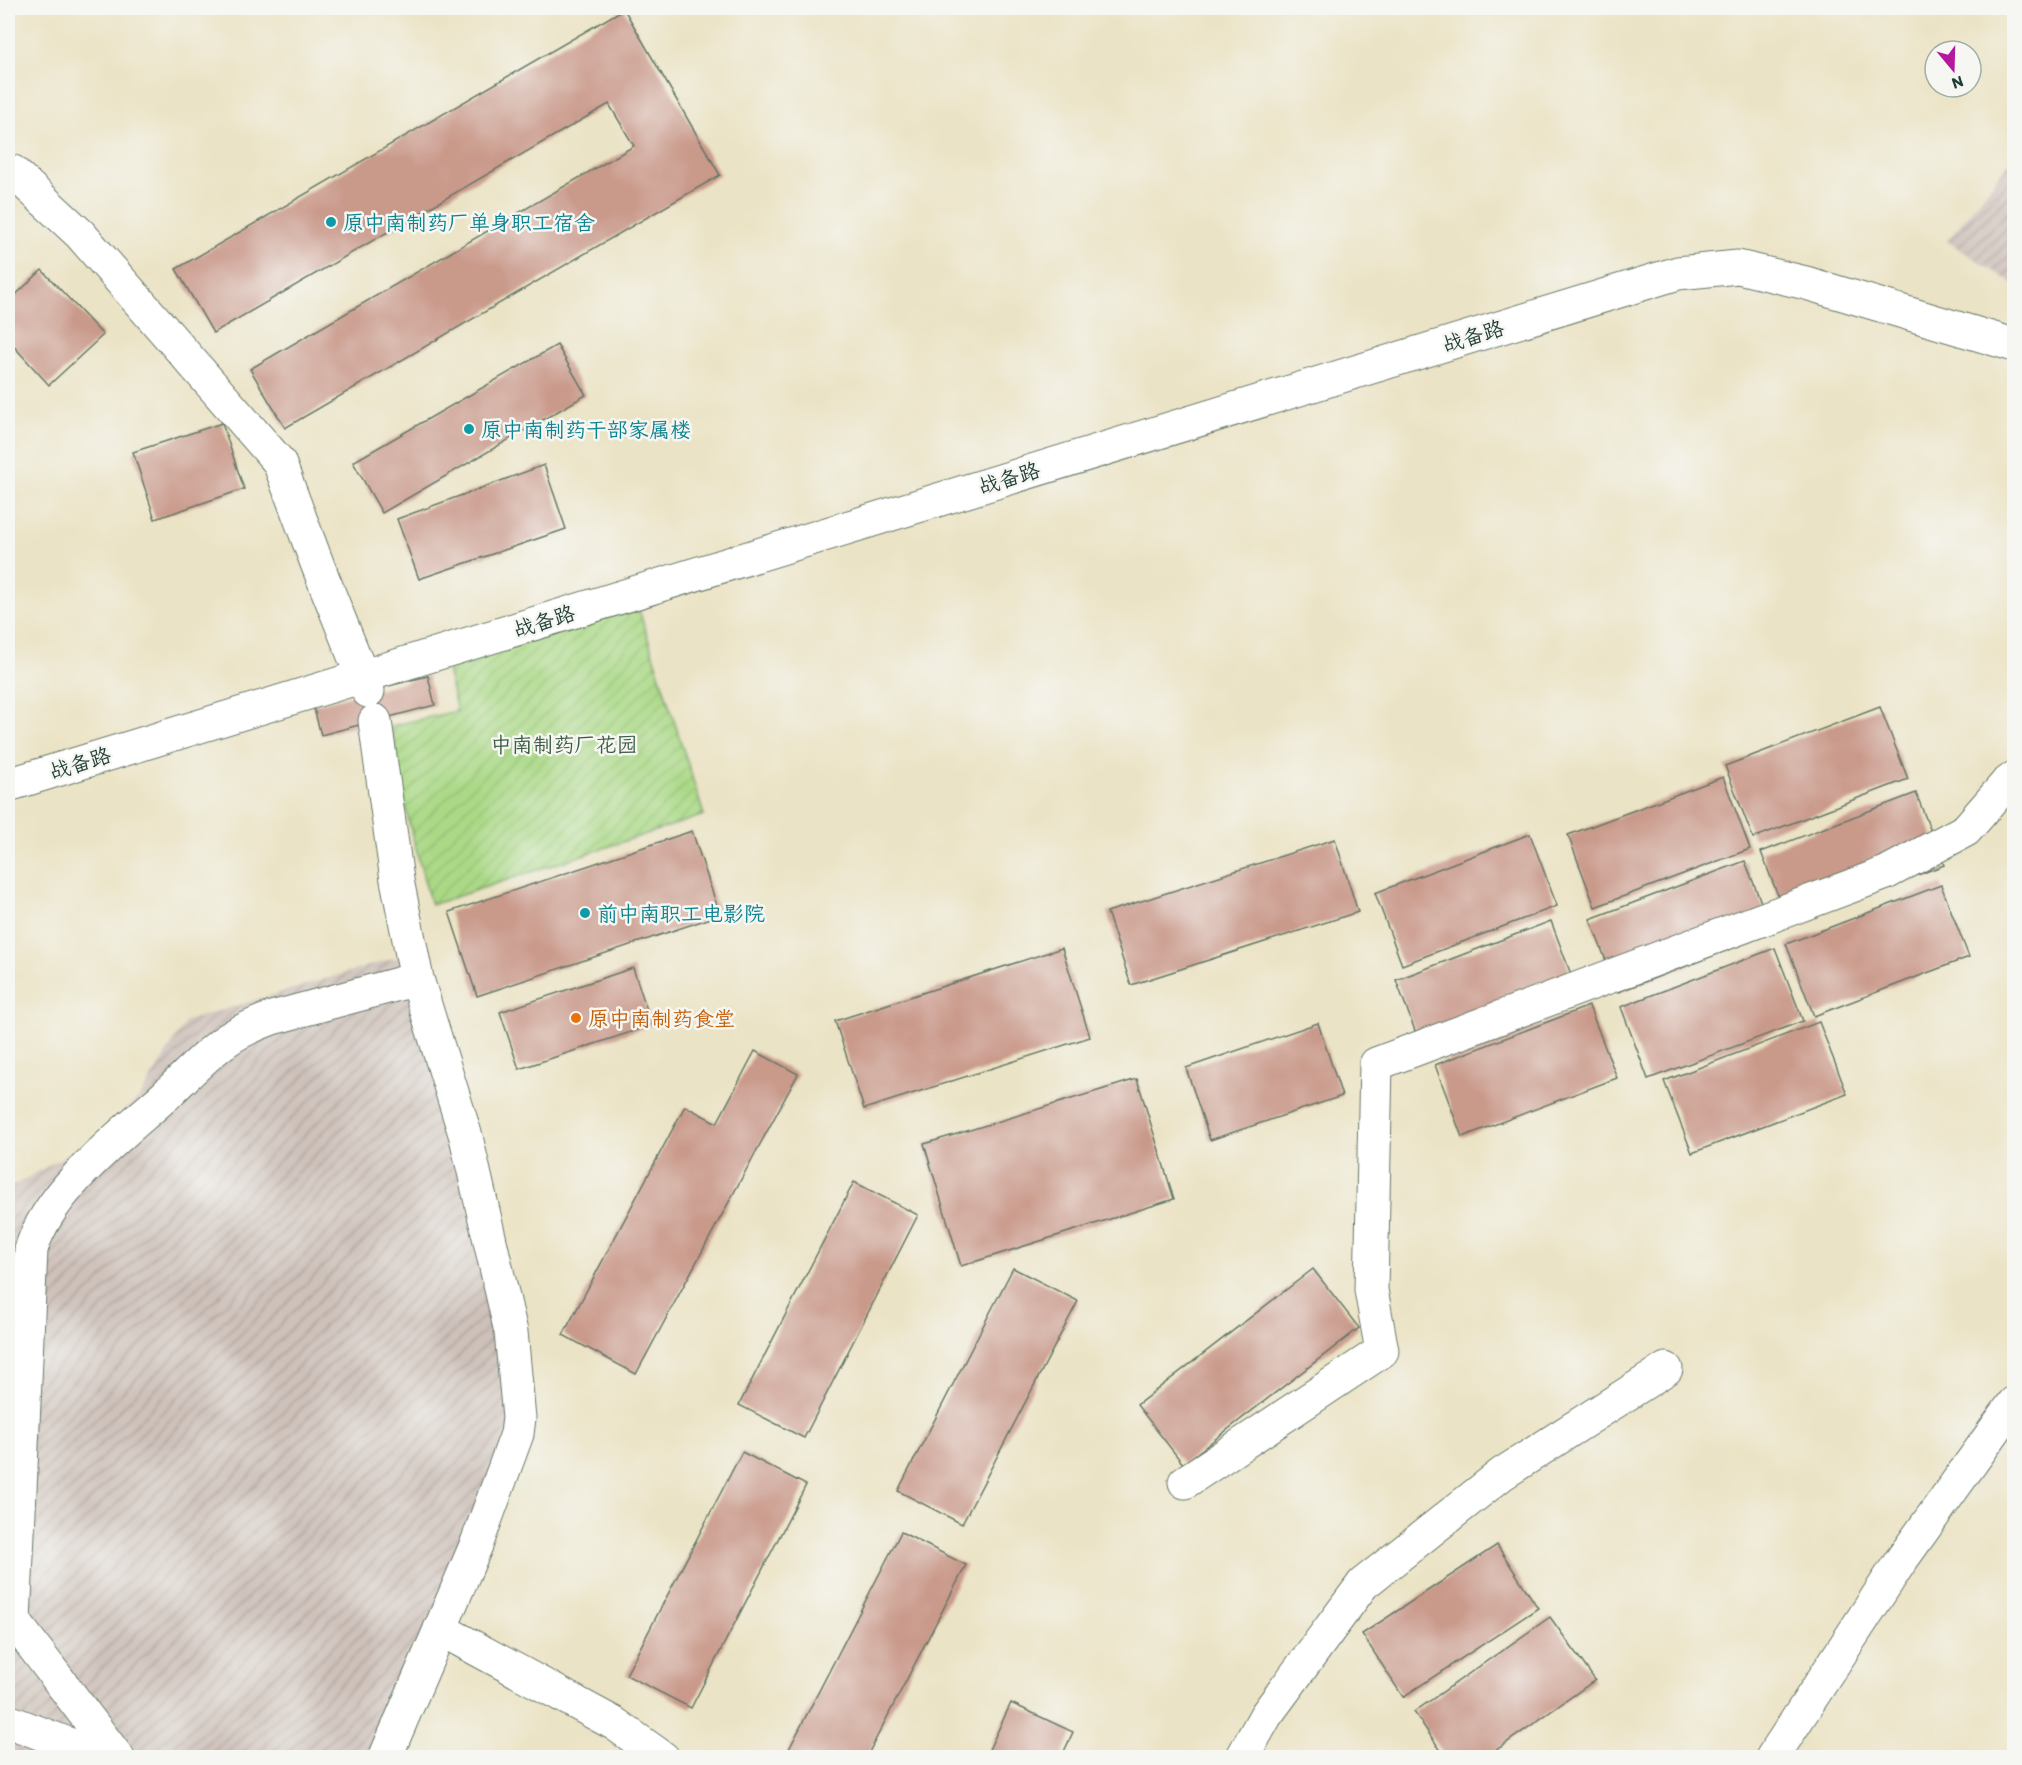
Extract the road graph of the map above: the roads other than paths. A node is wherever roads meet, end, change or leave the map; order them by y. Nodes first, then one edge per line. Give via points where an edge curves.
1 (9, 170) edge
2 (2014, 345) edge
3 (368, 696) junction
4 (2014, 778) edge
5 (8, 785) edge
6 (417, 979) junction
7 (21, 1236) edge
8 (1666, 1370) dead end
9 (2014, 1403) edge
10 (1185, 1482) dead end
11 (440, 1629) junction
12 (11, 1631) edge
13 (8, 1721) edge
14 (105, 1758) edge
15 (117, 1758) edge
16 (385, 1758) edge
17 (663, 1758) edge
18 (1242, 1758) edge
19 (1772, 1758) edge

1 - 3 street via 80,234 279,462
2 - 3 street, 战备路 via 1806,283 1738,267 1678,273
3 - 5 street, 战备路
3 - 6 street
4 - 10 street via 1966,830 1886,873 1376,1064 1371,1290 1382,1351
6 - 7 street via 272,1018 226,1041 115,1140
6 - 11 street via 466,1137 511,1332 519,1418 517,1434 481,1532
7 - 12 street via 31,1250
8 - 18 street via 1502,1474 1363,1584 1266,1715
9 - 19 street via 1899,1562
11 - 16 street
11 - 17 street via 615,1724
12 - 15 street
13 - 14 street

